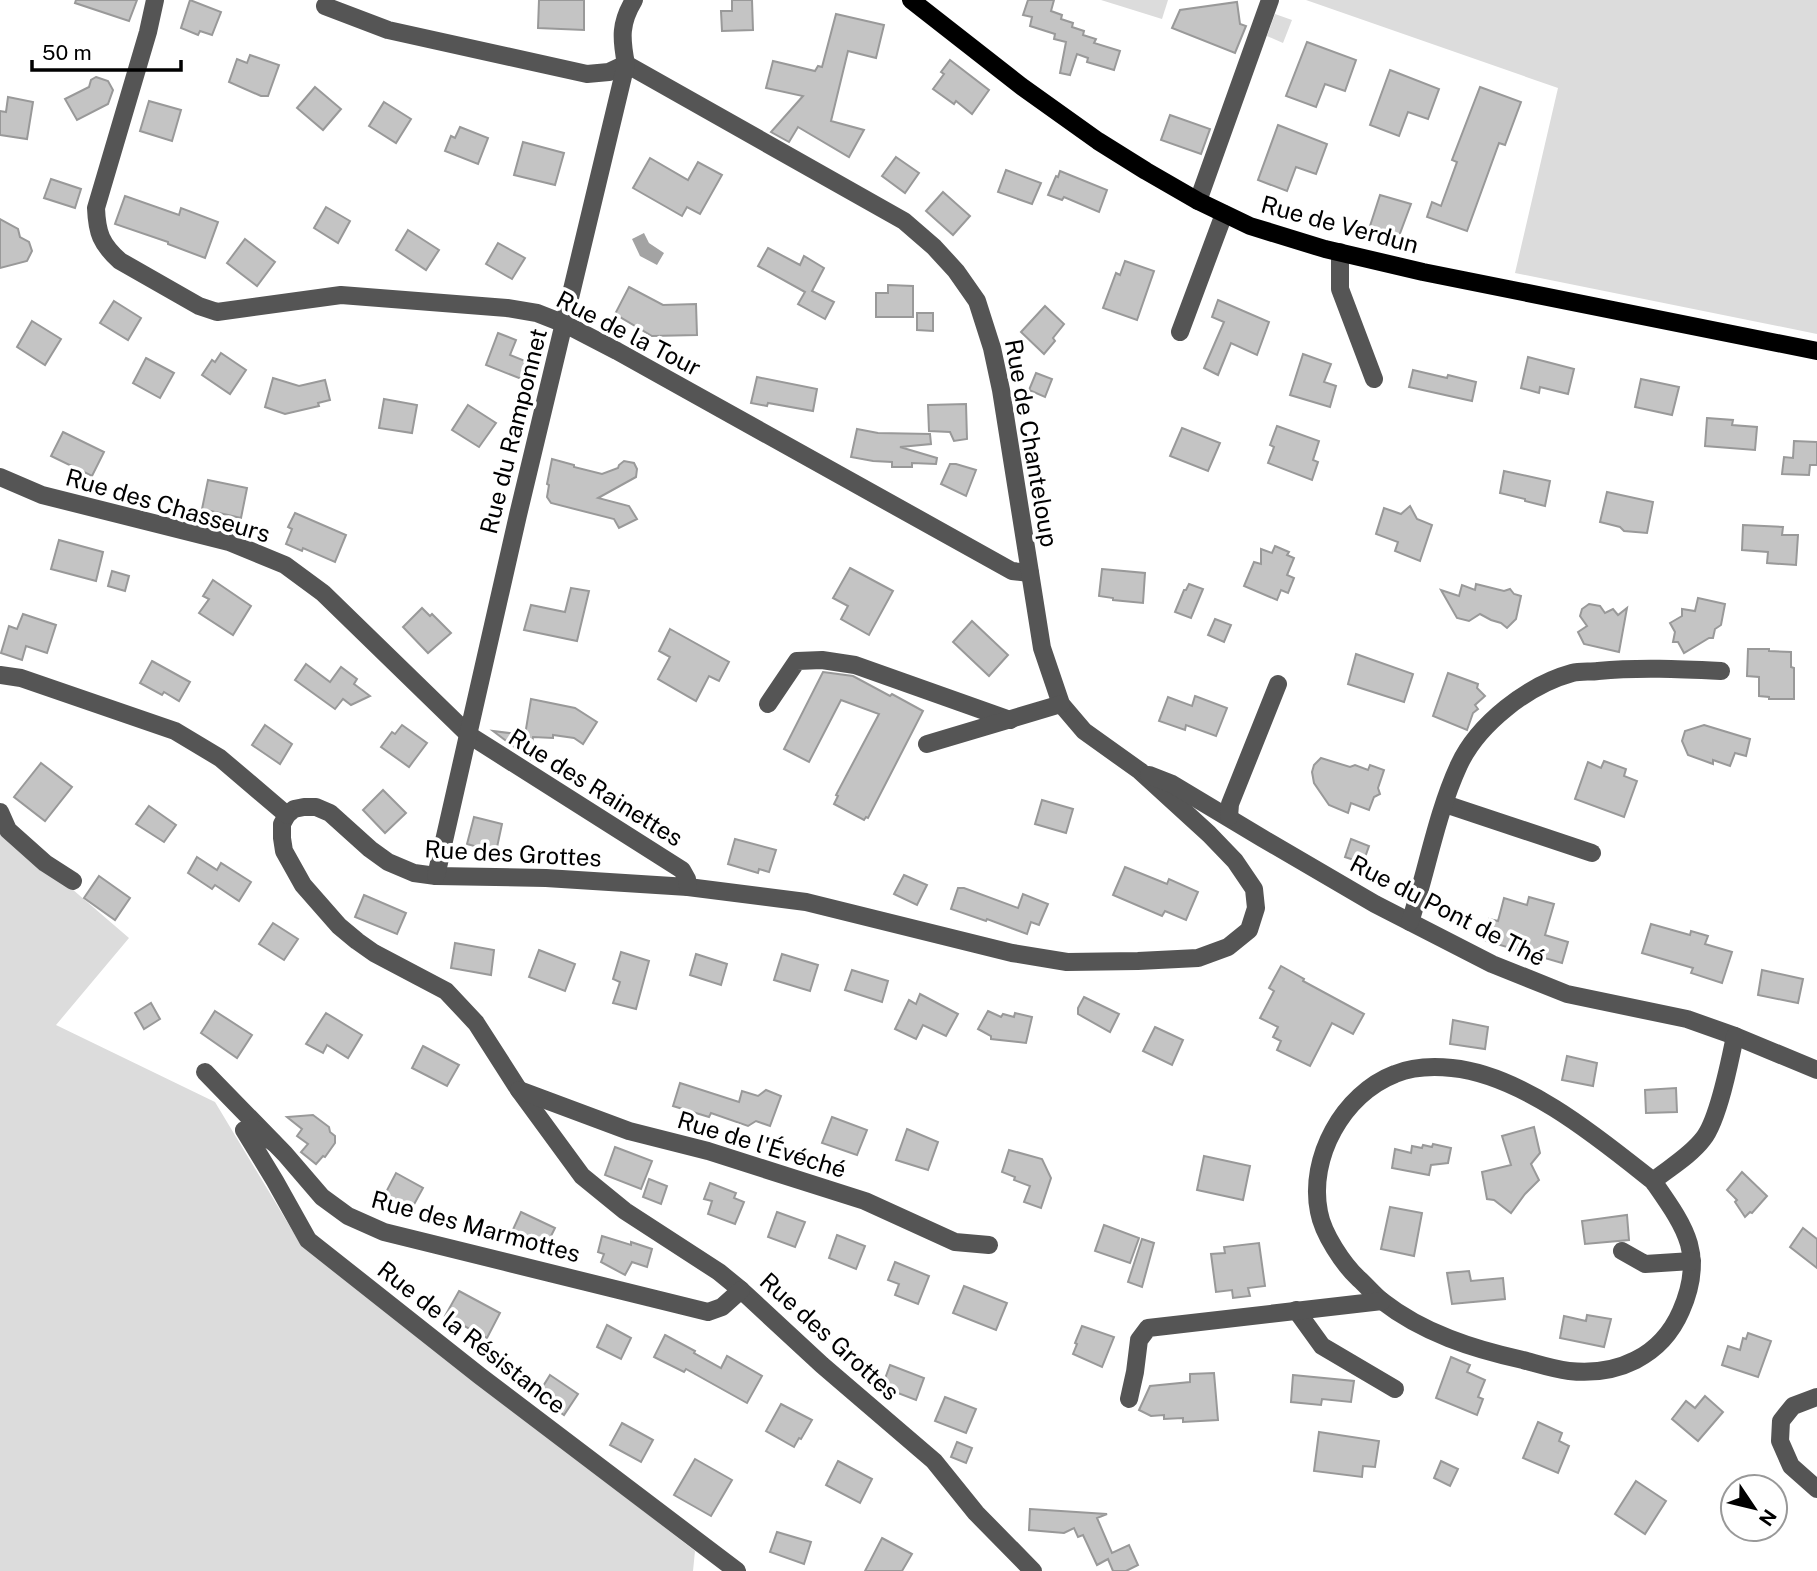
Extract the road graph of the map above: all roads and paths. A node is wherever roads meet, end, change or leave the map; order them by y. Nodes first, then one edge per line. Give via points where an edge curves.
1 (155, 0) edge
2 (634, 0) edge
3 (911, 0) edge
4 (1270, 0) edge
5 (325, 6) dead end
6 (626, 64) junction
7 (1198, 201) junction
8 (1224, 214) junction
9 (1340, 252) junction
10 (565, 324) junction
11 (1180, 332) dead end
12 (1817, 351) edge
13 (1374, 379) dead end
14 (0, 477) edge
15 (1030, 573) junction
16 (1721, 671) dead end
17 (0, 675) edge
18 (1279, 684) dead end
19 (768, 704) dead end
20 (1061, 704) junction
21 (1010, 720) junction
22 (469, 735) junction
23 (927, 744) dead end
24 (1140, 771) junction
25 (1445, 804) junction
26 (0, 812) edge
27 (287, 815) junction
28 (1229, 817) junction
29 (1592, 853) dead end
30 (436, 876) junction
31 (73, 881) dead end
32 (688, 887) junction
33 (1410, 922) junction
34 (1735, 1036) junction
35 (1817, 1070) edge
36 (205, 1072) dead end
37 (519, 1090) junction
38 (274, 1143) junction
39 (1653, 1181) junction
40 (989, 1245) dead end
41 (1622, 1251) dead end
42 (1692, 1261) junction
43 (741, 1290) junction
44 (1381, 1301) junction
45 (1296, 1310) junction
46 (1395, 1390) dead end
47 (1817, 1397) edge
48 (1129, 1399) dead end
49 (1817, 1489) edge
50 (737, 1571) edge
51 (1033, 1571) edge

1 - 10 street, Rue de la Tour via 96,208 102,240 121,261 217,312 341,295 507,308
2 - 6 street, Rue du Ramponnet via 622,28
3 - 7 main road, Rue de Verdun via 1098,141
4 - 7 street
5 - 6 street via 388,30 587,74 609,72
6 - 10 street, Rue du Ramponnet
6 - 15 street, Rue de Chanteloup via 904,221 956,271 977,302 992,348
7 - 8 main road, Rue de Verdun
8 - 9 main road, Rue de Verdun
8 - 11 street
9 - 12 main road, Rue de Verdun
9 - 13 street via 1340,289
10 - 15 street, Rue de la Tour via 1012,571
10 - 22 street, Rue du Ramponnet
14 - 22 street, Rue des Chasseurs via 42,495 229,542 285,565 323,593
15 - 20 street, Rue de Chanteloup via 1042,648
16 - 25 street via 1640,667 1573,673 1544,684 1499,714 1480,734 1460,763
17 - 27 street via 21,678 175,731 220,758
18 - 28 street via 1230,804
19 - 21 street via 797,661 822,660 855,665
20 - 21 street
20 - 24 street, Rue de Chanteloup via 1084,731
21 - 23 street
22 - 30 street, Rue du Ramponnet
22 - 32 street, Rue des Rainettes via 682,870
24 - 28 street, Rue du Pont de Thé via 1172,783
24 - 32 street, Rue des Grottes via 1209,834 1254,889 1256,908 1249,930 1228,947 1198,958 1067,962 1012,953 806,901
25 - 29 street
25 - 33 street
26 - 31 street via 8,830
27 - 30 street, Rue des Grottes via 294,809 316,807 330,813 388,862
27 - 37 street, Rue des Grottes via 282,838 303,885 357,941 446,991 476,1023
28 - 33 street, Rue du Pont de Thé
30 - 32 street, Rue des Grottes
33 - 34 street, Rue du Pont de Thé via 1492,964 1567,994 1687,1019
34 - 35 street, Rue du Pont de Thé
34 - 39 street via 1718,1105 1704,1139
36 - 38 street, Rue des Marmottes
37 - 40 street, Rue de l'Évéché via 629,1131 865,1201 955,1242
37 - 43 street, Rue des Grottes via 582,1176
38 - 43 street, Rue des Marmottes via 322,1197 348,1216 384,1232 708,1312 722,1307
38 - 50 street, Rue de la Résistance via 253,1128 244,1130 308,1240
39 - 42 street via 1685,1231
39 - 44 street via 1602,1140 1508,1085 1453,1068 1424,1067 1395,1074 1354,1102 1335,1126 1320,1157 1317,1183 1319,1213 1332,1244
41 - 42 street via 1645,1264
42 - 44 street via 1688,1294 1664,1341 1641,1359 1591,1372 1489,1353 1443,1336
43 - 51 street, Rue des Grottes via 934,1461 976,1513
44 - 45 street
45 - 46 street via 1322,1346
45 - 48 street via 1148,1328 1139,1340
47 - 49 street via 1793,1406 1782,1421 1780,1441 1791,1466

